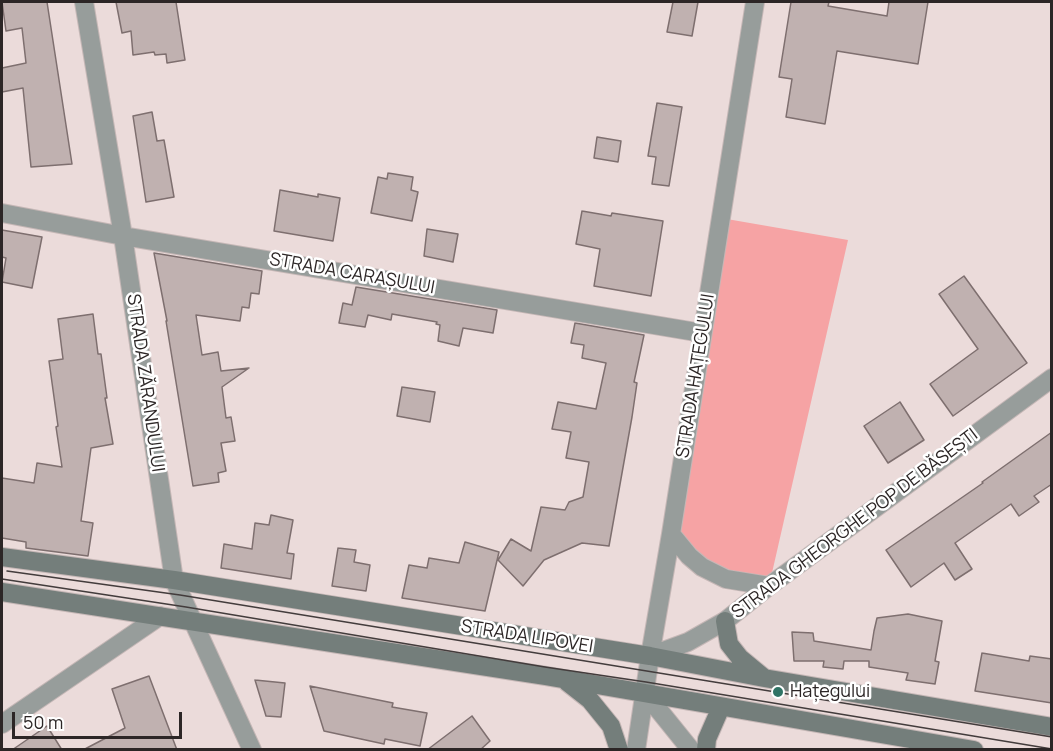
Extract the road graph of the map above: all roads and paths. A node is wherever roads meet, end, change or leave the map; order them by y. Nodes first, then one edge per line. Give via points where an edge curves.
1 (84, 2) edge
2 (755, 2) edge
3 (2, 213) edge
4 (123, 236) junction
5 (702, 333) junction
6 (1052, 378) edge
7 (671, 534) junction
8 (2, 557) edge
9 (174, 580) junction
10 (769, 586) junction
11 (2, 592) edge
12 (160, 616) junction
13 (725, 621) junction
14 (193, 622) junction
15 (650, 656) junction
16 (764, 678) junction
17 (563, 680) junction
18 (645, 693) junction
19 (721, 707) junction
20 (2, 724) edge
21 (1052, 727) edge
22 (252, 750) edge
23 (619, 750) edge
24 (636, 750) edge
25 (691, 750) edge
26 (706, 750) edge
27 (974, 750) edge

1 - 4 street, STRADA ZĂRANDULUI
2 - 5 street, STRADA HAȚEGULUI
3 - 4 street, STRADA CARAȘULUI
4 - 5 street, STRADA CARAȘULUI
4 - 9 street, STRADA ZĂRANDULUI
5 - 7 street, STRADA HAȚEGULUI
6 - 10 street, STRADA GHEORGHE POP DE BĂSEȘTI
7 - 10 street via 702,567 726,579
7 - 15 street, STRADA HAȚEGULUI
8 - 9 street, STRADA LIPOVEI
9 - 14 street, STRADA ZĂRANDULUI
9 - 15 street, STRADA LIPOVEI
10 - 13 street, STRADA GHEORGHE POP DE BĂSEȘTI
11 - 12 street, STRADA LIPOVEI
12 - 14 street, STRADA LIPOVEI
12 - 20 street
13 - 15 street, STRADA GHEORGHE POP DE BĂSEȘTI via 688,642
13 - 16 street via 729,644
14 - 17 street, STRADA LIPOVEI
14 - 22 street, STRADA ZĂRANDULUI
15 - 16 street, STRADA LIPOVEI
15 - 18 street, STRADA HAȚEGULUI
16 - 21 street, STRADA LIPOVEI
17 - 18 street, STRADA LIPOVEI
17 - 23 street via 590,700 611,726
18 - 19 street, STRADA LIPOVEI
18 - 24 street, STRADA HAȚEGULUI
18 - 25 street
19 - 26 street
19 - 27 street, STRADA LIPOVEI

